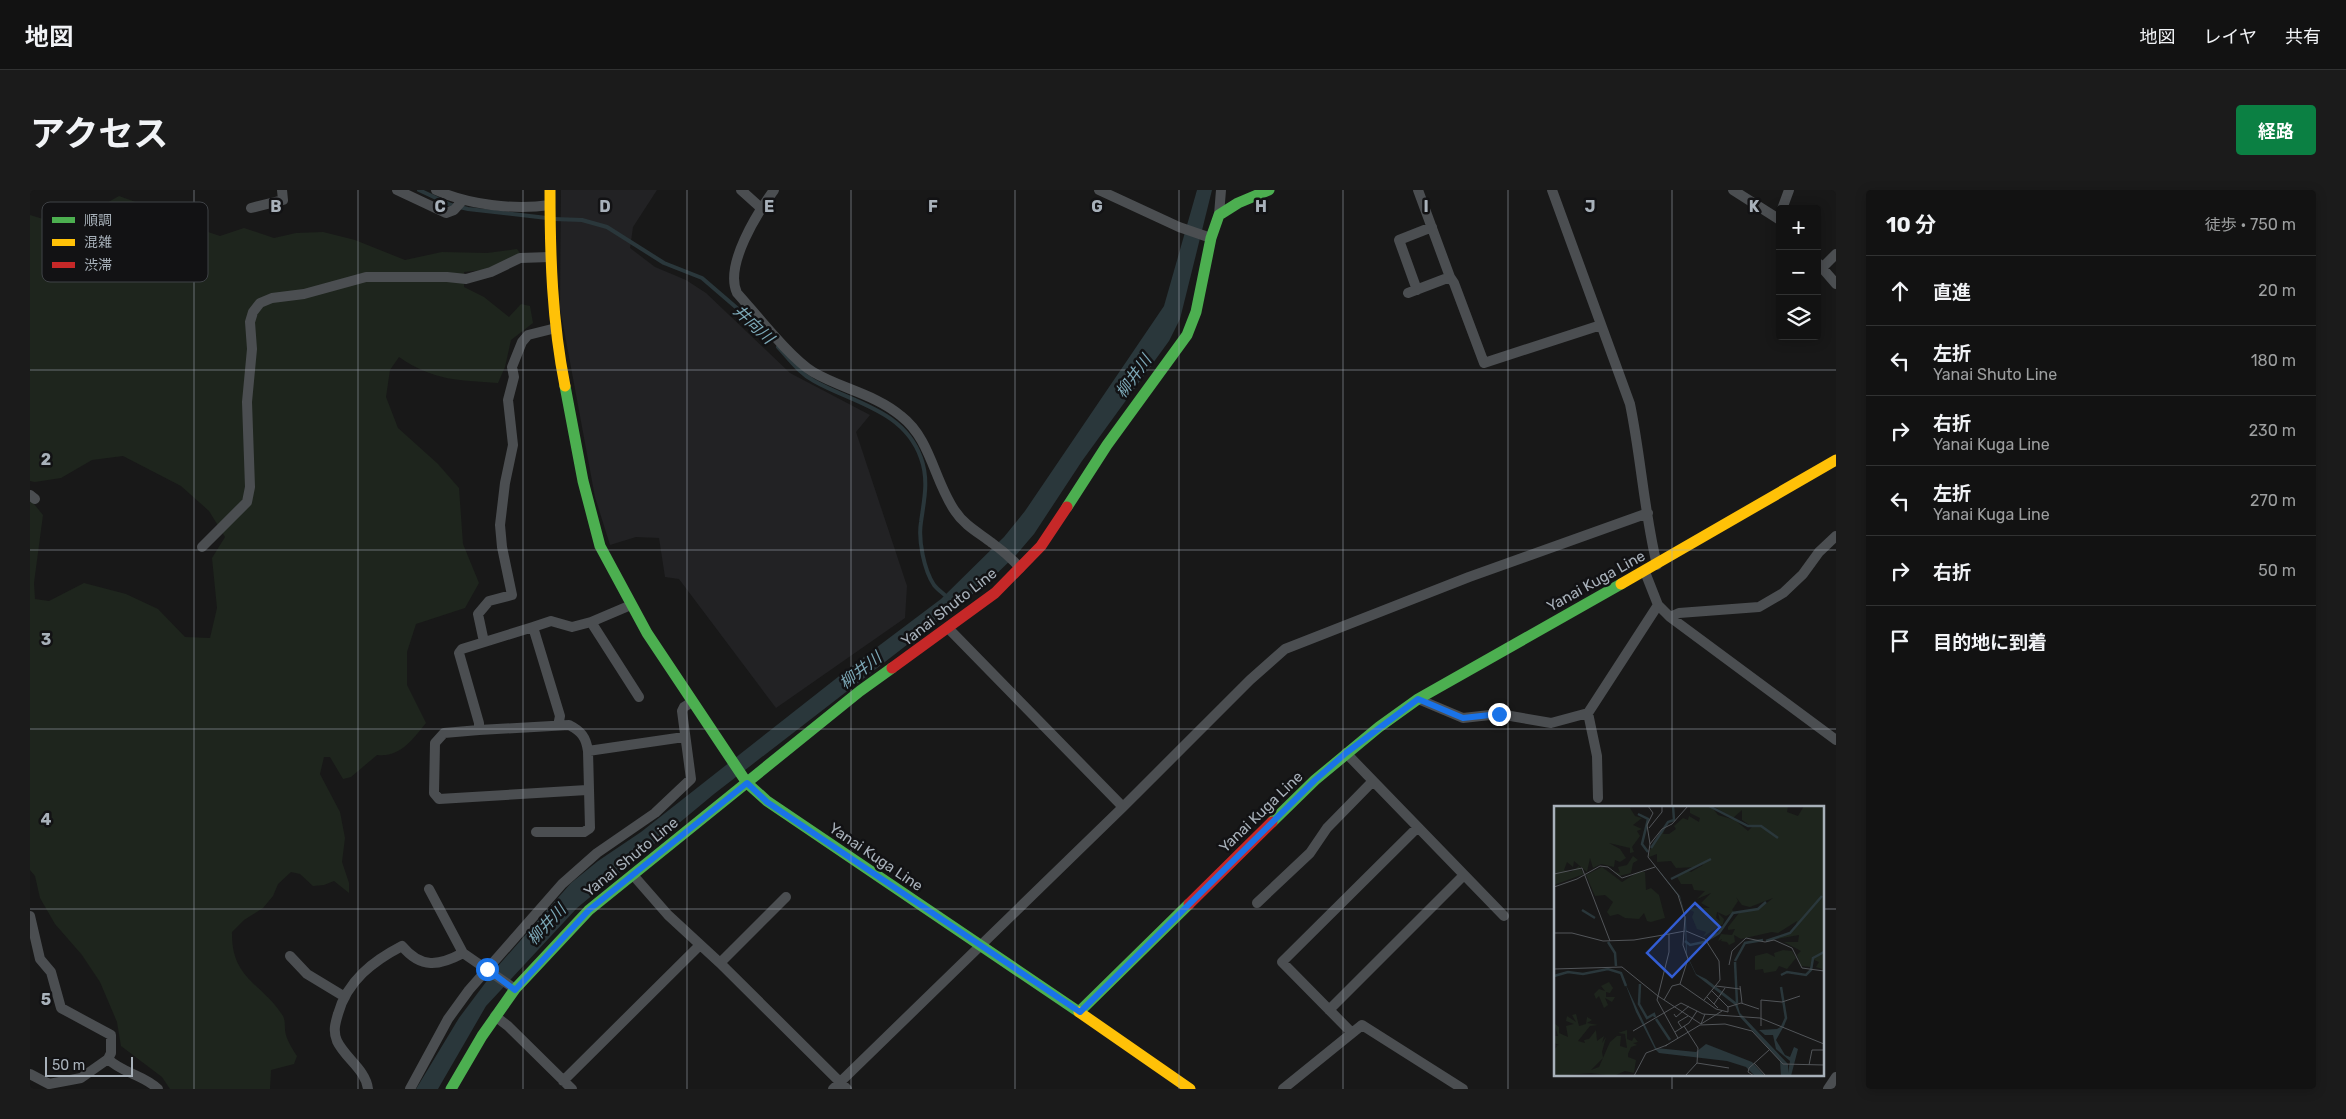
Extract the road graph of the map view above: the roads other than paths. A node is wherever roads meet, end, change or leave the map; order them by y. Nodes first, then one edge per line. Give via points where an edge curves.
1 (282, 190) edge
2 (397, 190) edge
3 (436, 190) edge
4 (550, 190) edge
5 (741, 190) edge
6 (774, 190) edge
7 (1099, 190) edge
8 (1221, 190) edge
9 (1269, 190) edge
10 (1418, 190) edge
11 (1552, 190) edge
12 (1733, 190) edge
13 (1789, 190) edge
14 (459, 205) junction
15 (550, 205) junction
16 (1784, 205) edge
17 (251, 208) dead end
18 (761, 208) junction
19 (1776, 214) edge
20 (1219, 215) junction
21 (1432, 228) junction
22 (1207, 237) junction
23 (1836, 254) edge
24 (550, 257) junction
25 (1821, 264) edge
26 (1821, 266) edge
27 (1450, 277) junction
28 (1836, 284) edge
29 (1601, 325) junction
30 (556, 328) junction
31 (1836, 460) edge
32 (1648, 513) junction
33 (1836, 536) edge
34 (202, 547) dead end
35 (1657, 565) junction
36 (1019, 567) junction
37 (1645, 572) junction
38 (1658, 604) junction
39 (631, 606) junction
40 (1670, 618) junction
41 (591, 622) junction
42 (533, 627) junction
43 (948, 628) junction
44 (484, 642) junction
45 (639, 697) dead end
46 (1418, 699) junction
47 (692, 702) junction
48 (1588, 713) junction
49 (558, 726) junction
50 (479, 730) junction
51 (684, 737) junction
52 (1836, 740) edge
53 (588, 751) junction
54 (1346, 753) junction
55 (744, 779) junction
56 (1372, 782) junction
57 (587, 790) junction
58 (1598, 798) dead end
59 (1123, 807) junction
60 (1417, 828) junction
61 (536, 832) dead end
62 (633, 875) junction
63 (1464, 875) junction
64 (429, 889) dead end
65 (786, 898) dead end
66 (1257, 903) dead end
67 (30, 916) edge
68 (1504, 916) dead end
69 (700, 945) junction
70 (981, 945) junction
71 (463, 953) junction
72 (290, 956) dead end
73 (720, 963) junction
74 (488, 969) junction
75 (513, 987) junction
76 (344, 997) junction
77 (1329, 1010) junction
78 (1080, 1012) junction
79 (495, 1016) junction
80 (1352, 1032) junction
81 (108, 1059) junction
82 (30, 1075) edge
83 (1836, 1077) edge
84 (82, 1078) junction
85 (563, 1081) junction
86 (147, 1085) edge
87 (840, 1087) edge
88 (80, 1089) edge
89 (158, 1089) edge
90 (368, 1089) edge
91 (410, 1089) edge
92 (451, 1089) edge
93 (572, 1089) edge
94 (1190, 1089) edge
95 (1283, 1089) edge
96 (1463, 1089) edge
97 (1828, 1089) edge

1 - 17 street via 283,200
2 - 14 street via 446,212
3 - 14 street
4 - 15 main road, Yanai Kuga Line
5 - 18 street
6 - 18 street
7 - 22 street
8 - 20 street
9 - 20 main road
10 - 21 street
11 - 29 street
12 - 19 street
13 - 16 street
14 - 15 street
15 - 24 main road, Yanai Kuga Line
18 - 36 street via 746,232 739,255 733,285 737,292 800,362 813,372 879,400 902,416 918,434 955,512
20 - 22 main road, Yanai Shuto Line
21 - 27 street
21 - 27 street via 1399,240 1413,292
22 - 36 main road, Yanai Shuto Line via 1196,312 1187,335 1107,445 1054,530
23 - 25 street
24 - 30 main road, Yanai Kuga Line
24 - 34 street via 520,258 466,280 366,277 260,303 250,322 252,349 247,402 250,486 247,502
26 - 28 street
27 - 29 street via 1484,364
29 - 32 street via 1630,404
30 - 39 main road, Yanai Kuga Line via 593,523 611,569
30 - 44 street via 528,335 512,367 514,377 508,400 513,445 500,525 512,595 489,601 478,614
31 - 35 main road, Yanai Kuga Line
32 - 35 street
32 - 59 street via 1469,577 1284,649
33 - 40 street via 1819,552 1804,574 1759,608 1679,612
35 - 37 main road, Yanai Kuga Line
36 - 43 main road, Yanai Shuto Line via 995,593
37 - 38 street
37 - 46 main road, Yanai Kuga Line
38 - 40 street
38 - 48 street
39 - 41 street
39 - 47 main road, Yanai Kuga Line
40 - 52 street
41 - 42 street via 572,627 551,621
41 - 45 street
42 - 44 street
42 - 49 street via 560,716
43 - 55 main road, Yanai Shuto Line
43 - 59 street
44 - 50 street via 459,653
46 - 48 street via 1463,718 1499,714 1551,724
46 - 54 main road, Yanai Kuga Line
47 - 51 street via 682,711
47 - 55 main road, Yanai Kuga Line
48 - 58 street via 1598,756
49 - 50 street
49 - 53 street via 579,730
50 - 57 street via 444,733 435,743 434,793 439,799
51 - 53 street
51 - 74 street via 691,779 687,784 642,823 580,867
53 - 57 street
54 - 56 street
54 - 78 main road, Yanai Kuga Line
55 - 62 main road, Yanai Shuto Line
55 - 70 main road, Yanai Kuga Line via 767,802
56 - 60 street
56 - 66 street via 1327,828 1310,853
57 - 61 street via 590,828 584,832
59 - 70 street
60 - 63 street
60 - 77 street via 1282,962
62 - 69 street
62 - 75 main road, Yanai Shuto Line via 589,910
63 - 68 street
63 - 77 street
64 - 71 street
65 - 73 street
67 - 81 street via 40,959 51,972 61,1008 110,1034 111,1053
69 - 73 street
69 - 85 street
70 - 78 main road, Yanai Kuga Line
70 - 87 street
71 - 74 street
71 - 76 street via 436,964 424,962 402,946 355,979
72 - 76 street via 307,974
73 - 87 street
74 - 75 street
74 - 91 street via 448,1019
75 - 79 main road, Yanai Shuto Line
76 - 90 street via 335,1035 364,1076
77 - 80 street
78 - 94 main road
79 - 85 street
79 - 92 main road, Yanai Shuto Line
80 - 95 street
80 - 96 street via 1362,1024
81 - 84 street
81 - 86 street
82 - 84 street via 49,1084
83 - 97 street
84 - 88 street
85 - 93 street
86 - 89 street

